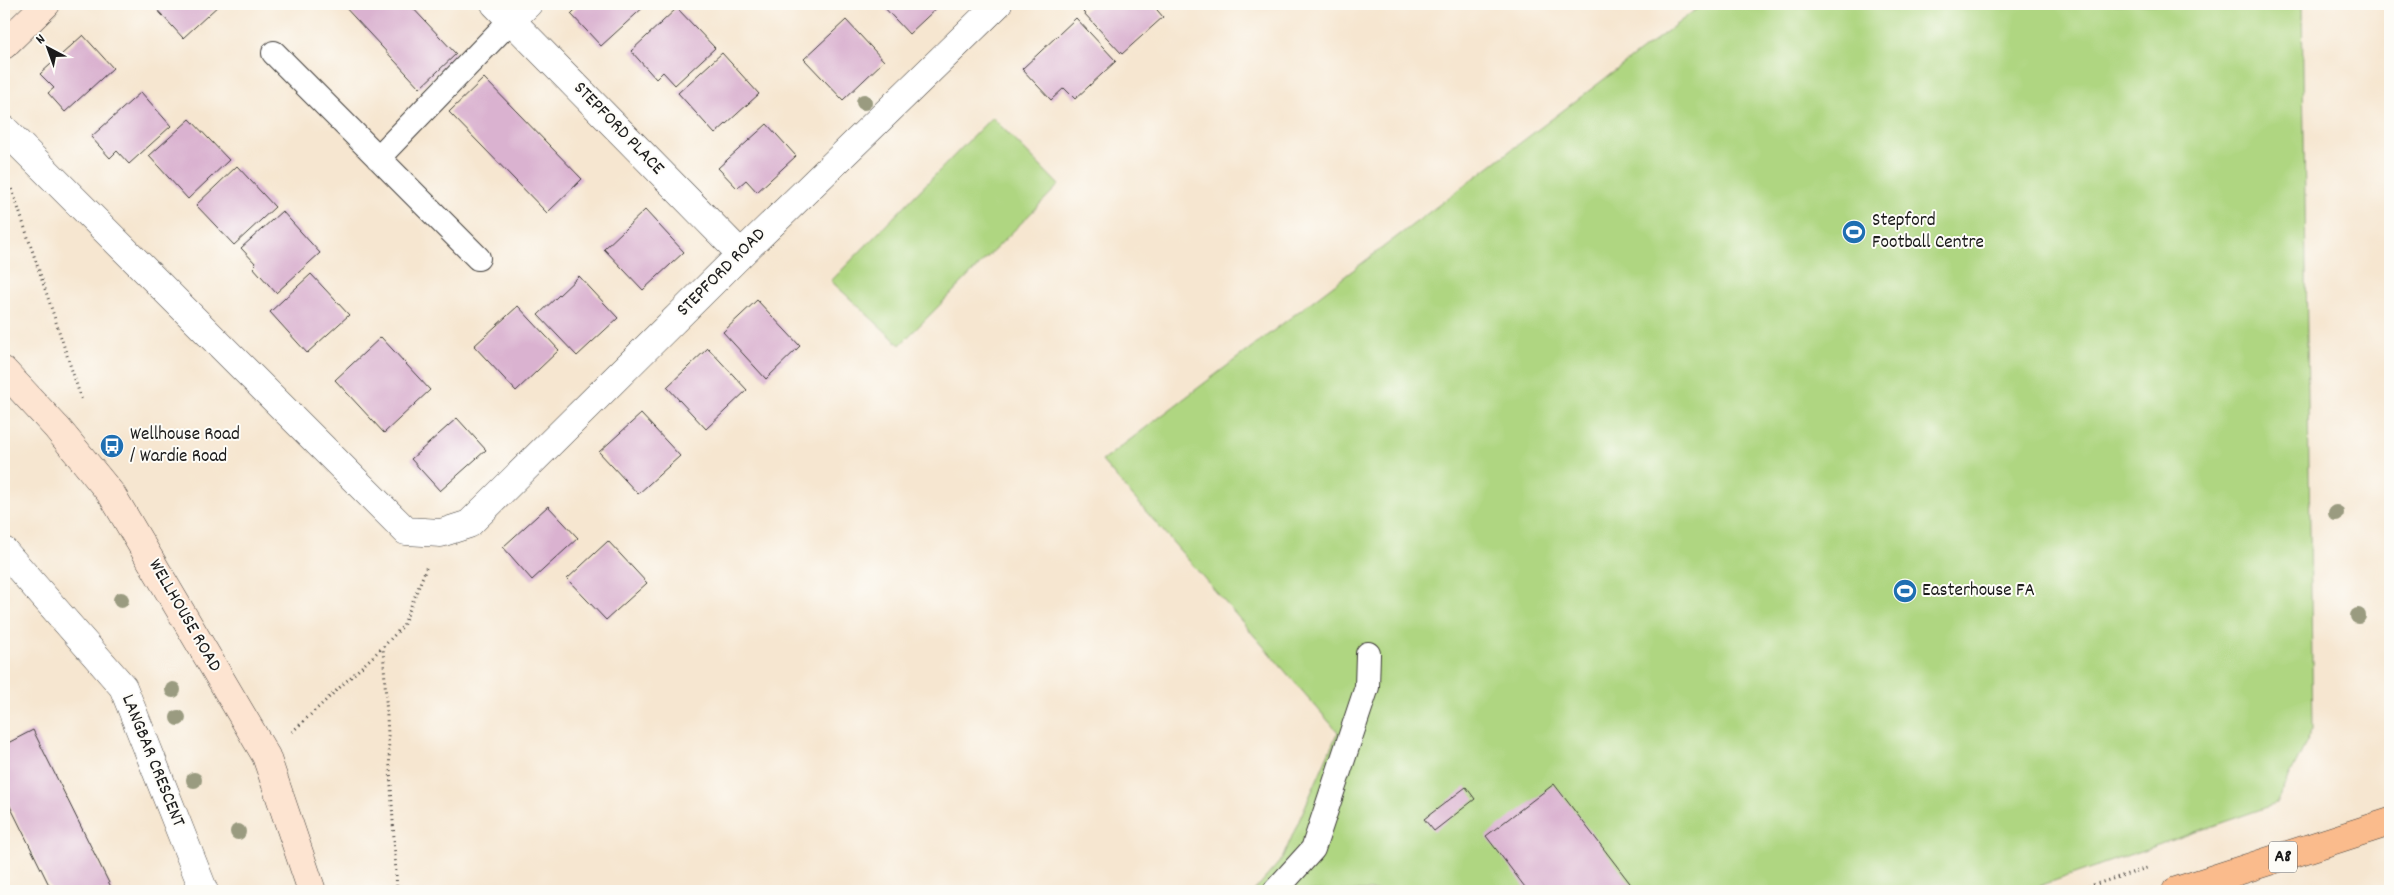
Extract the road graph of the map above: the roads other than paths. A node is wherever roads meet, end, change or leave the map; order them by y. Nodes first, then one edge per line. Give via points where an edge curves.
1 (46, 4) edge
2 (998, 4) edge
3 (511, 9) edge
4 (4, 45) edge
5 (274, 54) dead end
6 (4, 129) edge
7 (378, 158) junction
8 (741, 254) junction
9 (478, 258) dead end
10 (4, 371) edge
11 (4, 551) edge
12 (1368, 654) dead end
13 (2390, 822) edge
14 (204, 891) edge
15 (312, 891) edge
16 (1275, 891) edge
17 (2176, 891) edge

1 - 4 street
2 - 8 street, STEPFORD ROAD
3 - 7 lane
3 - 8 street, STEPFORD PLACE
5 - 7 lane
6 - 8 street, STEPFORD ROAD via 406,531 441,533 469,524
7 - 9 lane
10 - 15 street, WELLHOUSE ROAD via 58,428 112,495 266,756
11 - 14 street, LANGBAR CRESCENT via 123,688
12 - 16 lane via 1367,687 1313,849
13 - 17 main road, A8

